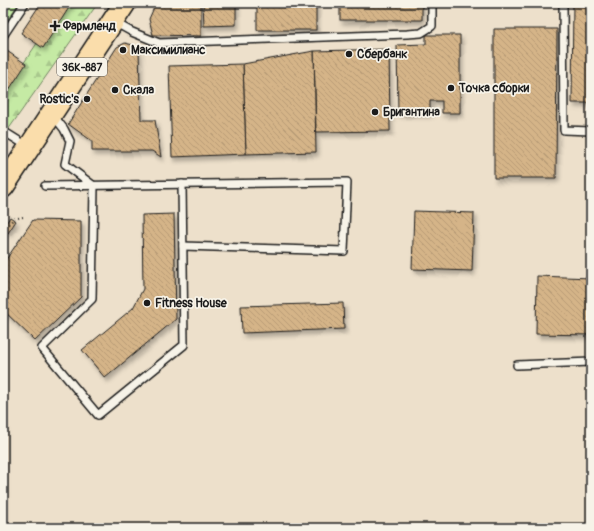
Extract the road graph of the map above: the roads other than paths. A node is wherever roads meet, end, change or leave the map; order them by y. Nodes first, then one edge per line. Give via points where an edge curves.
1 (25, 3) edge
2 (125, 3) edge
3 (432, 3) edge
4 (563, 3) edge
5 (3, 22) edge
6 (112, 22) junction
7 (10, 26) junction
8 (3, 36) edge
9 (52, 113) junction
10 (3, 131) edge
11 (591, 131) edge
12 (29, 147) junction
13 (182, 184) junction
14 (45, 186) dead end
15 (94, 186) junction
16 (3, 187) edge
17 (183, 246) junction
18 (591, 362) edge
19 (518, 365) dead end

1 - 7 lane
2 - 6 main road, 36К-887
3 - 6 lane via 432,26 421,33 407,34 159,43
4 - 11 lane via 564,130
5 - 7 lane
6 - 9 main road, 36К-887
7 - 8 lane
9 - 12 main road, 36К-887
9 - 15 lane via 70,141 65,164
10 - 12 lane
12 - 16 main road, 36К-887
13 - 15 lane
13 - 17 lane
13 - 17 lane via 347,182 344,251
14 - 15 lane
15 - 17 lane via 92,299 42,348 98,415 184,345
18 - 19 lane

